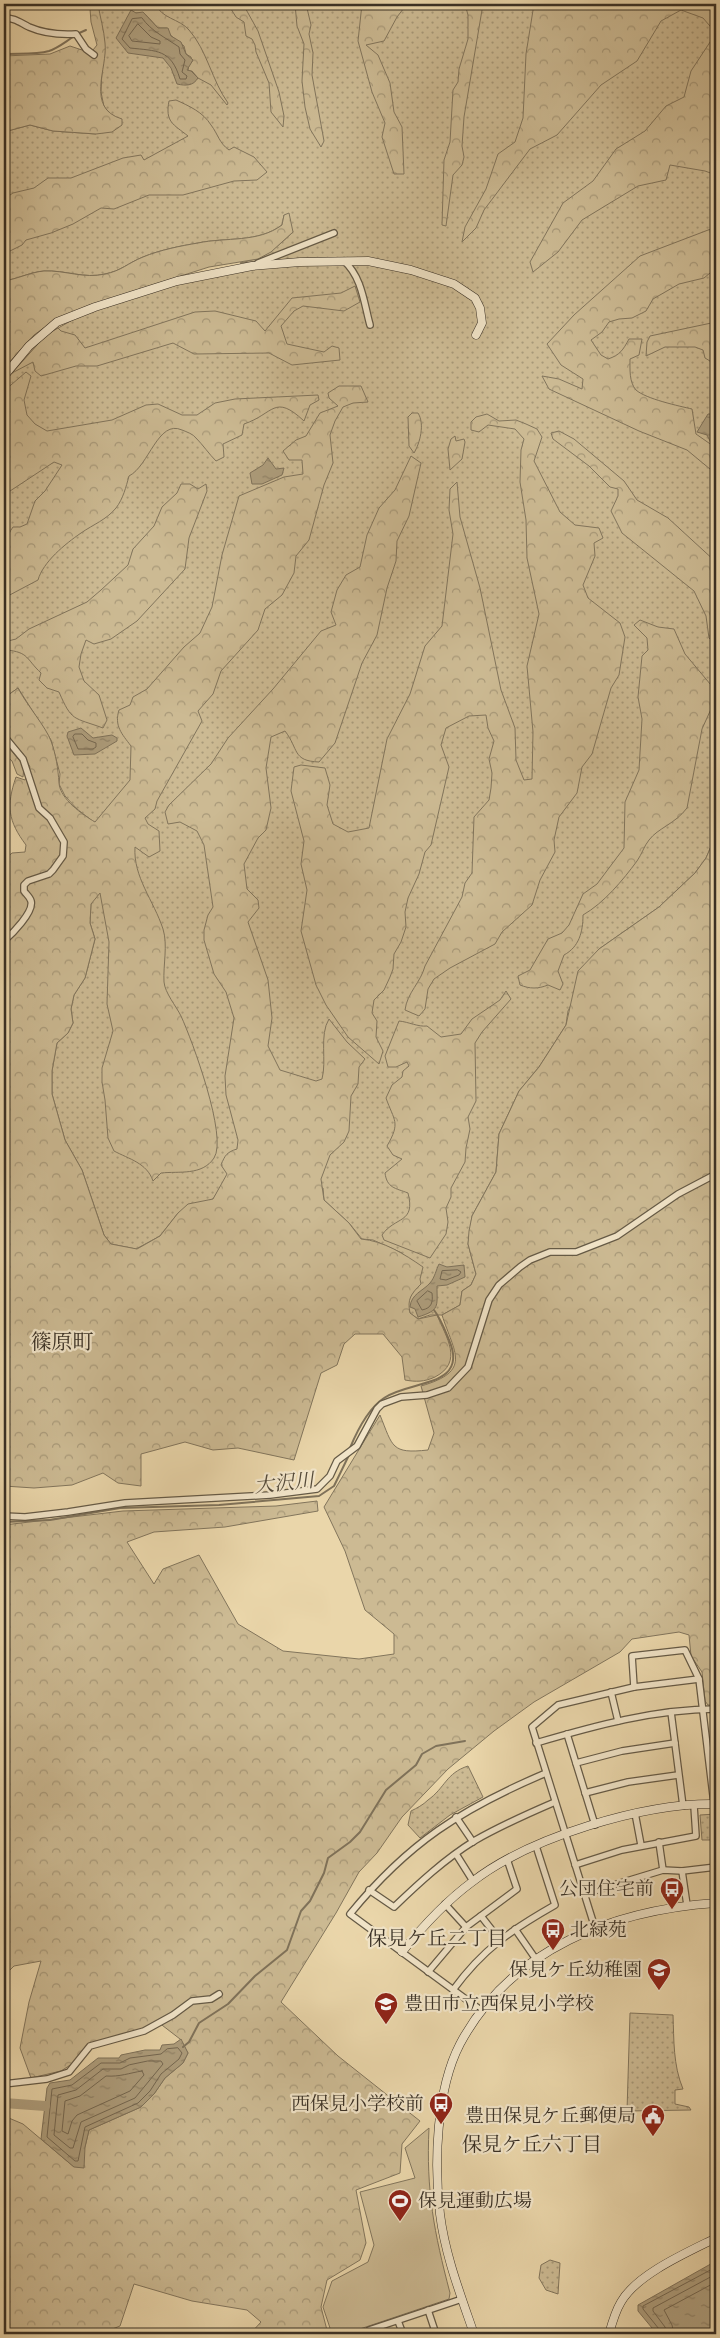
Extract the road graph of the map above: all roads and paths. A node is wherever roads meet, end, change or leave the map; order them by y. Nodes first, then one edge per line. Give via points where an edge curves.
1 (4, 18) edge
2 (94, 55) dead end
3 (334, 233) dead end
4 (344, 261) junction
5 (252, 266) junction
6 (370, 325) dead end
7 (476, 335) dead end
8 (4, 376) edge
9 (4, 736) edge
10 (4, 941) edge
11 (716, 1174) edge
12 (4, 1516) edge
13 (698, 1679) junction
14 (634, 1687) junction
15 (611, 1692) junction
16 (703, 1709) junction
17 (716, 1709) edge
18 (671, 1712) junction
19 (618, 1721) junction
20 (567, 1734) junction
21 (536, 1743) junction
22 (675, 1743) junction
23 (576, 1763) junction
24 (546, 1773) junction
25 (678, 1775) junction
26 (586, 1793) junction
27 (555, 1802) junction
28 (715, 1804) edge
29 (682, 1806) junction
30 (694, 1806) junction
31 (635, 1813) junction
32 (456, 1817) junction
33 (595, 1825) junction
34 (565, 1834) junction
35 (473, 1842) junction
36 (658, 1842) junction
37 (641, 1845) junction
38 (536, 1846) junction
39 (456, 1854) junction
40 (507, 1859) junction
41 (575, 1865) junction
42 (716, 1867) edge
43 (663, 1870) junction
44 (682, 1871) junction
45 (473, 1881) junction
46 (370, 1890) junction
47 (584, 1894) junction
48 (716, 1903) edge
49 (445, 1904) junction
50 (687, 1905) junction
51 (481, 1916) junction
52 (466, 1927) junction
53 (515, 1928) junction
54 (595, 1928) junction
55 (499, 1939) junction
56 (402, 1952) junction
57 (535, 1958) junction
58 (428, 1972) junction
59 (452, 1990) junction
60 (219, 1994) dead end
61 (482, 2011) junction
62 (4, 2084) edge
63 (716, 2238) edge
64 (462, 2299) junction
65 (428, 2310) junction
66 (398, 2321) junction
67 (370, 2334) edge
68 (402, 2334) edge
69 (436, 2334) edge
70 (474, 2334) edge
71 (609, 2334) edge

1 - 2 street via 18,20 51,34 77,35
3 - 5 street
4 - 5 street
4 - 6 street via 359,283
4 - 7 street via 385,263 454,284 469,292 480,308 482,323
5 - 8 street via 177,281 57,322 29,346
9 - 10 street via 24,759 39,808 50,818 64,842 64,849 63,856 49,874 24,884 31,906 23,921
11 - 12 street via 678,1194 617,1236 576,1252 550,1252 520,1266 499,1285 489,1300 468,1368 461,1376 448,1388 427,1395 401,1396 382,1404 350,1451 337,1461 326,1482 312,1491 126,1503 25,1517
13 - 14 street
13 - 14 street via 685,1650 632,1656
13 - 16 street
14 - 15 street
15 - 19 street
15 - 21 street via 558,1706 532,1727
16 - 17 street
16 - 18 street
16 - 28 street
18 - 19 street
18 - 22 street
19 - 20 street
20 - 21 street
20 - 23 street
21 - 24 street
22 - 23 street via 622,1751
22 - 25 street
23 - 26 street
24 - 27 street
24 - 32 street
25 - 26 street via 628,1782
25 - 29 street
26 - 33 street
27 - 34 street
27 - 35 street
28 - 30 street
29 - 30 street
29 - 31 street
30 - 36 street via 696,1836
31 - 33 street
31 - 37 street
32 - 35 street
32 - 46 street via 422,1840
33 - 34 street
34 - 38 street
34 - 41 street
35 - 39 street
36 - 37 street
36 - 43 street
37 - 41 street
38 - 40 street
38 - 53 street via 555,1905
39 - 45 street
39 - 46 street via 421,1881 394,1908
40 - 45 street
40 - 51 street via 518,1889
41 - 47 street
42 - 44 street
43 - 44 street
43 - 47 street
44 - 50 street
45 - 49 street
46 - 56 street via 350,1914
47 - 54 street
48 - 50 street
49 - 52 street
49 - 56 street
50 - 54 street via 635,1915
51 - 52 street
51 - 55 street
52 - 58 street
53 - 55 street
53 - 57 street
54 - 57 street
55 - 59 street via 474,1962
56 - 58 street
57 - 61 street via 517,1972
58 - 59 street
59 - 61 street
60 - 62 street via 211,1999 192,2001 144,2031 90,2046 68,2072 46,2079
61 - 64 street via 460,2044 449,2072 439,2135 440,2216
63 - 71 street via 634,2287 621,2300
64 - 65 street
64 - 70 street
65 - 66 street
65 - 69 street
66 - 67 street via 370,2330
66 - 68 street

